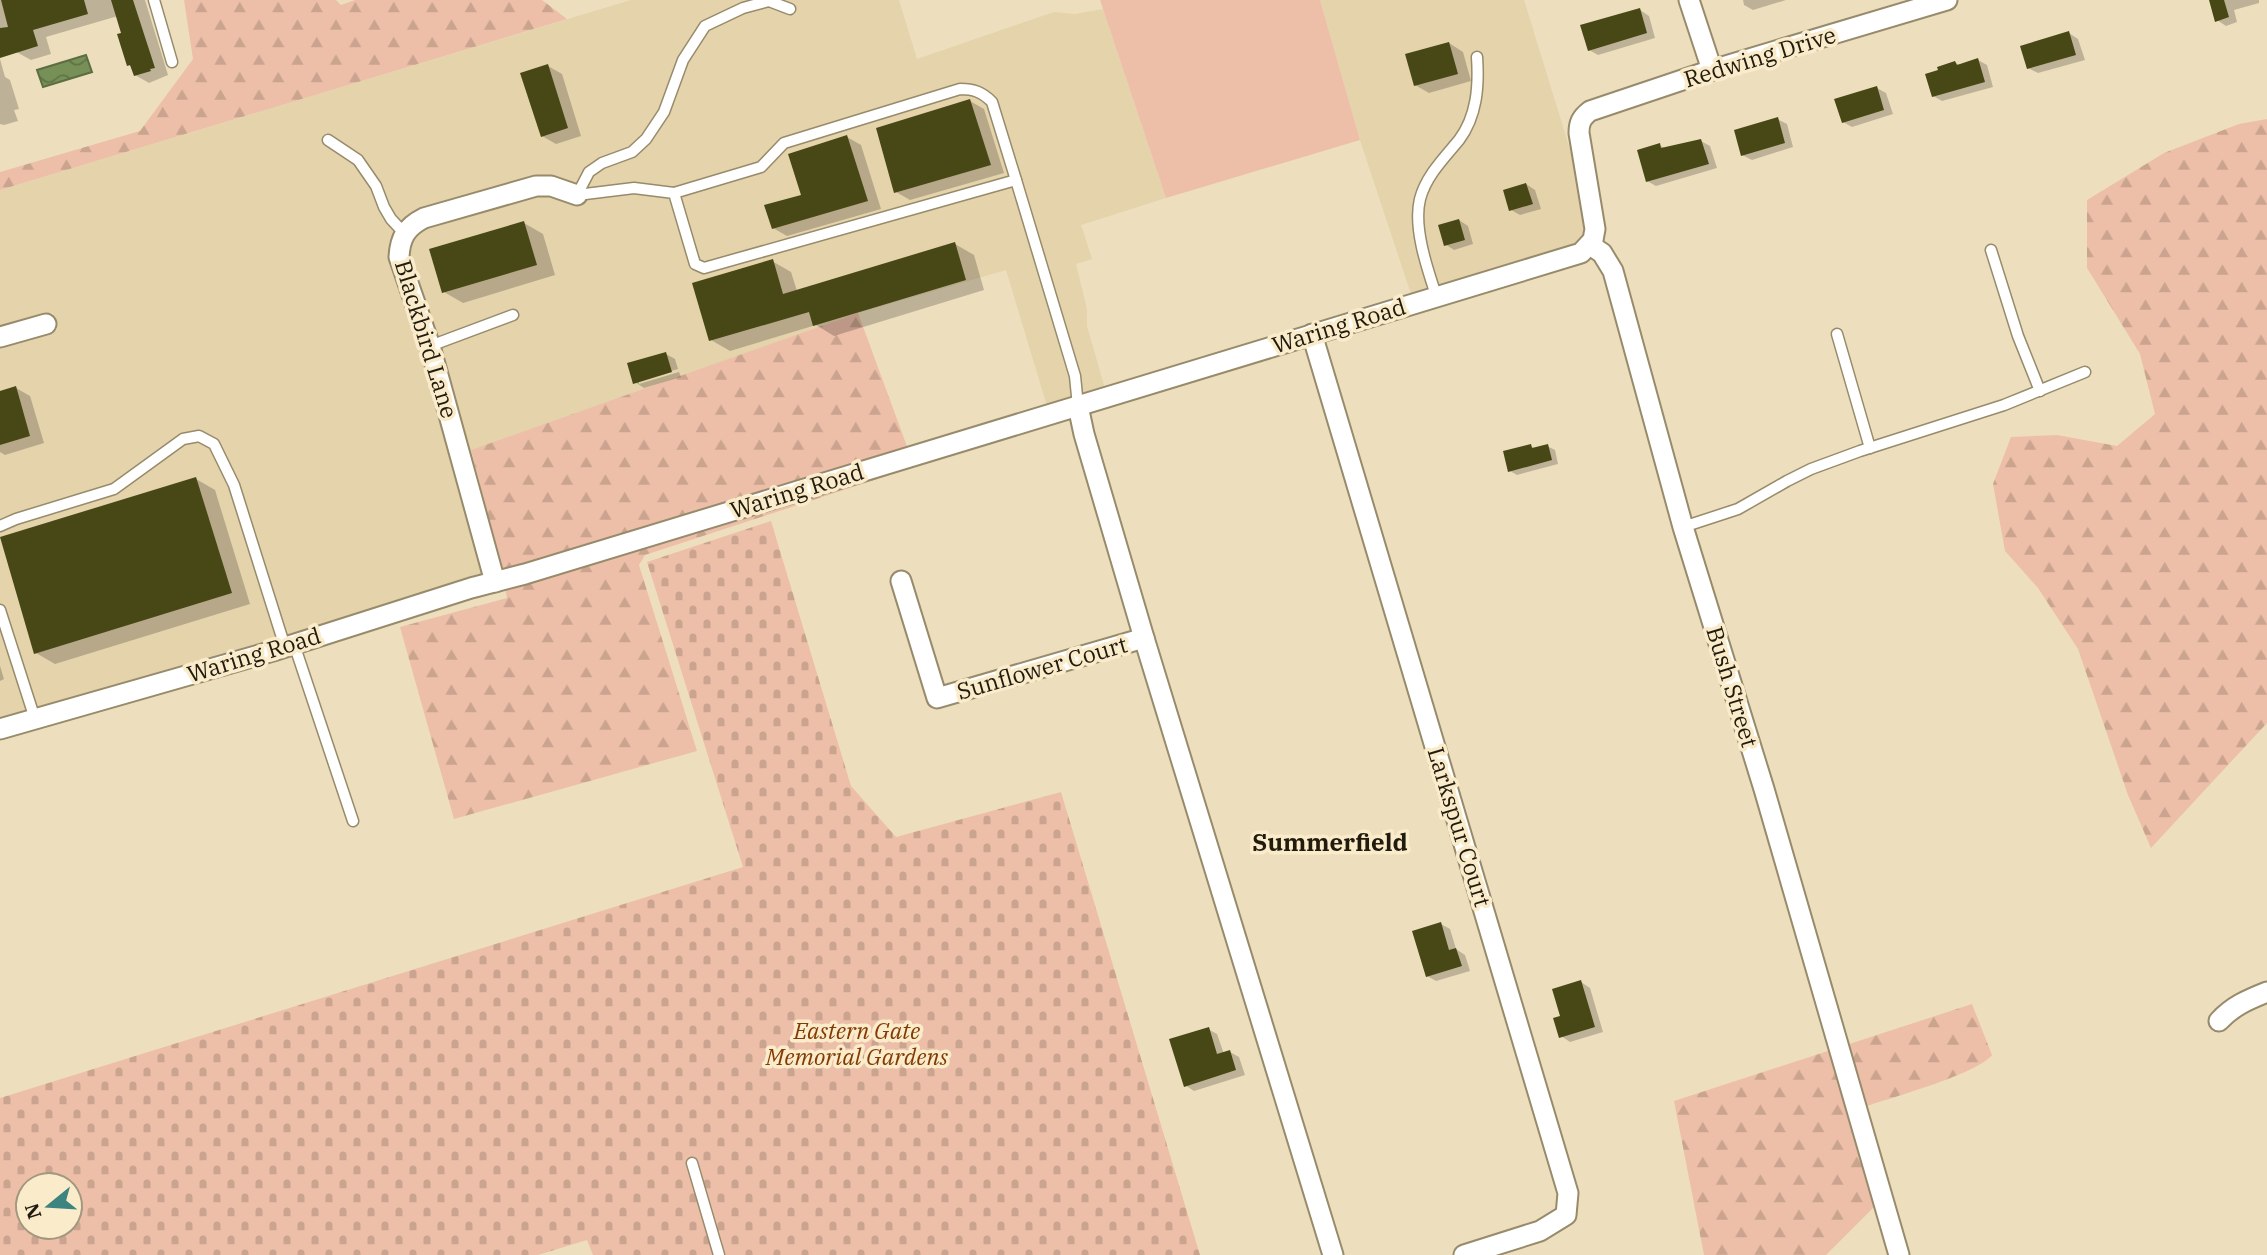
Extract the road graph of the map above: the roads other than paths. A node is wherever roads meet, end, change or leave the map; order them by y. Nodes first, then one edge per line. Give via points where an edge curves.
1 (154, 0) edge
2 (1689, 0) edge
3 (1947, 0) edge
4 (790, 9) dead end
5 (1477, 57) dead end
6 (172, 62) dead end
7 (1712, 70) junction
8 (328, 140) dead end
9 (1016, 180) junction
10 (674, 193) junction
11 (577, 195) junction
12 (404, 233) junction
13 (1590, 245) junction
14 (1991, 250) dead end
15 (1436, 295) junction
16 (513, 315) dead end
17 (46, 324) dead end
18 (1312, 334) junction
19 (1837, 334) dead end
20 (0, 337) edge
21 (430, 346) junction
22 (2085, 372) dead end
23 (2040, 391) junction
24 (1078, 406) junction
25 (1870, 448) junction
26 (0, 526) edge
27 (1683, 527) junction
28 (901, 581) dead end
29 (495, 582) junction
30 (0, 610) edge
31 (1144, 638) junction
32 (290, 645) junction
33 (35, 719) junction
34 (0, 729) edge
35 (353, 821) dead end
36 (2267, 992) edge
37 (2219, 1021) dead end
38 (692, 1163) dead end
39 (719, 1255) edge
40 (1333, 1255) edge
41 (1464, 1255) edge
42 (1899, 1255) edge

1 - 6 lane
2 - 7 street
3 - 7 street, Redwing Drive
4 - 11 lane via 769,1 705,26 683,60 664,112 646,139 632,152 589,172
5 - 15 lane via 1479,84 1466,128 1425,184 1419,201 1425,258
7 - 13 street, Redwing Drive via 1582,117 1579,133 1595,229
8 - 12 lane via 358,160 391,219
9 - 10 lane via 704,268 695,264
9 - 10 lane via 992,102 973,89 960,89 784,143 761,167
9 - 24 lane via 1075,376
10 - 11 lane via 634,188
11 - 12 street, Blackbird Lane via 536,186 424,218
12 - 21 street, Blackbird Lane via 399,257
13 - 15 street, Waring Road via 1581,253
13 - 27 street, Bush Street via 1602,253 1613,271
14 - 23 lane
15 - 18 street, Waring Road
16 - 21 lane
17 - 20 street
18 - 24 street, Waring Road
18 - 41 street, Larkspur Court via 1568,1193 1566,1215 1540,1231
19 - 25 lane
21 - 29 street, Blackbird Lane
22 - 23 lane
23 - 25 lane
24 - 29 street, Waring Road
24 - 31 street
25 - 27 lane via 1799,475 1738,509
26 - 32 lane via 114,489 183,439 199,436 214,444 234,485
27 - 42 street, Bush Street
28 - 31 street, Sunflower Court via 937,698
29 - 32 street, Waring Road
30 - 33 lane
31 - 40 street
32 - 33 street, Waring Road
32 - 35 lane
33 - 34 street, Waring Road
36 - 37 street via 2243,1001
38 - 39 lane

